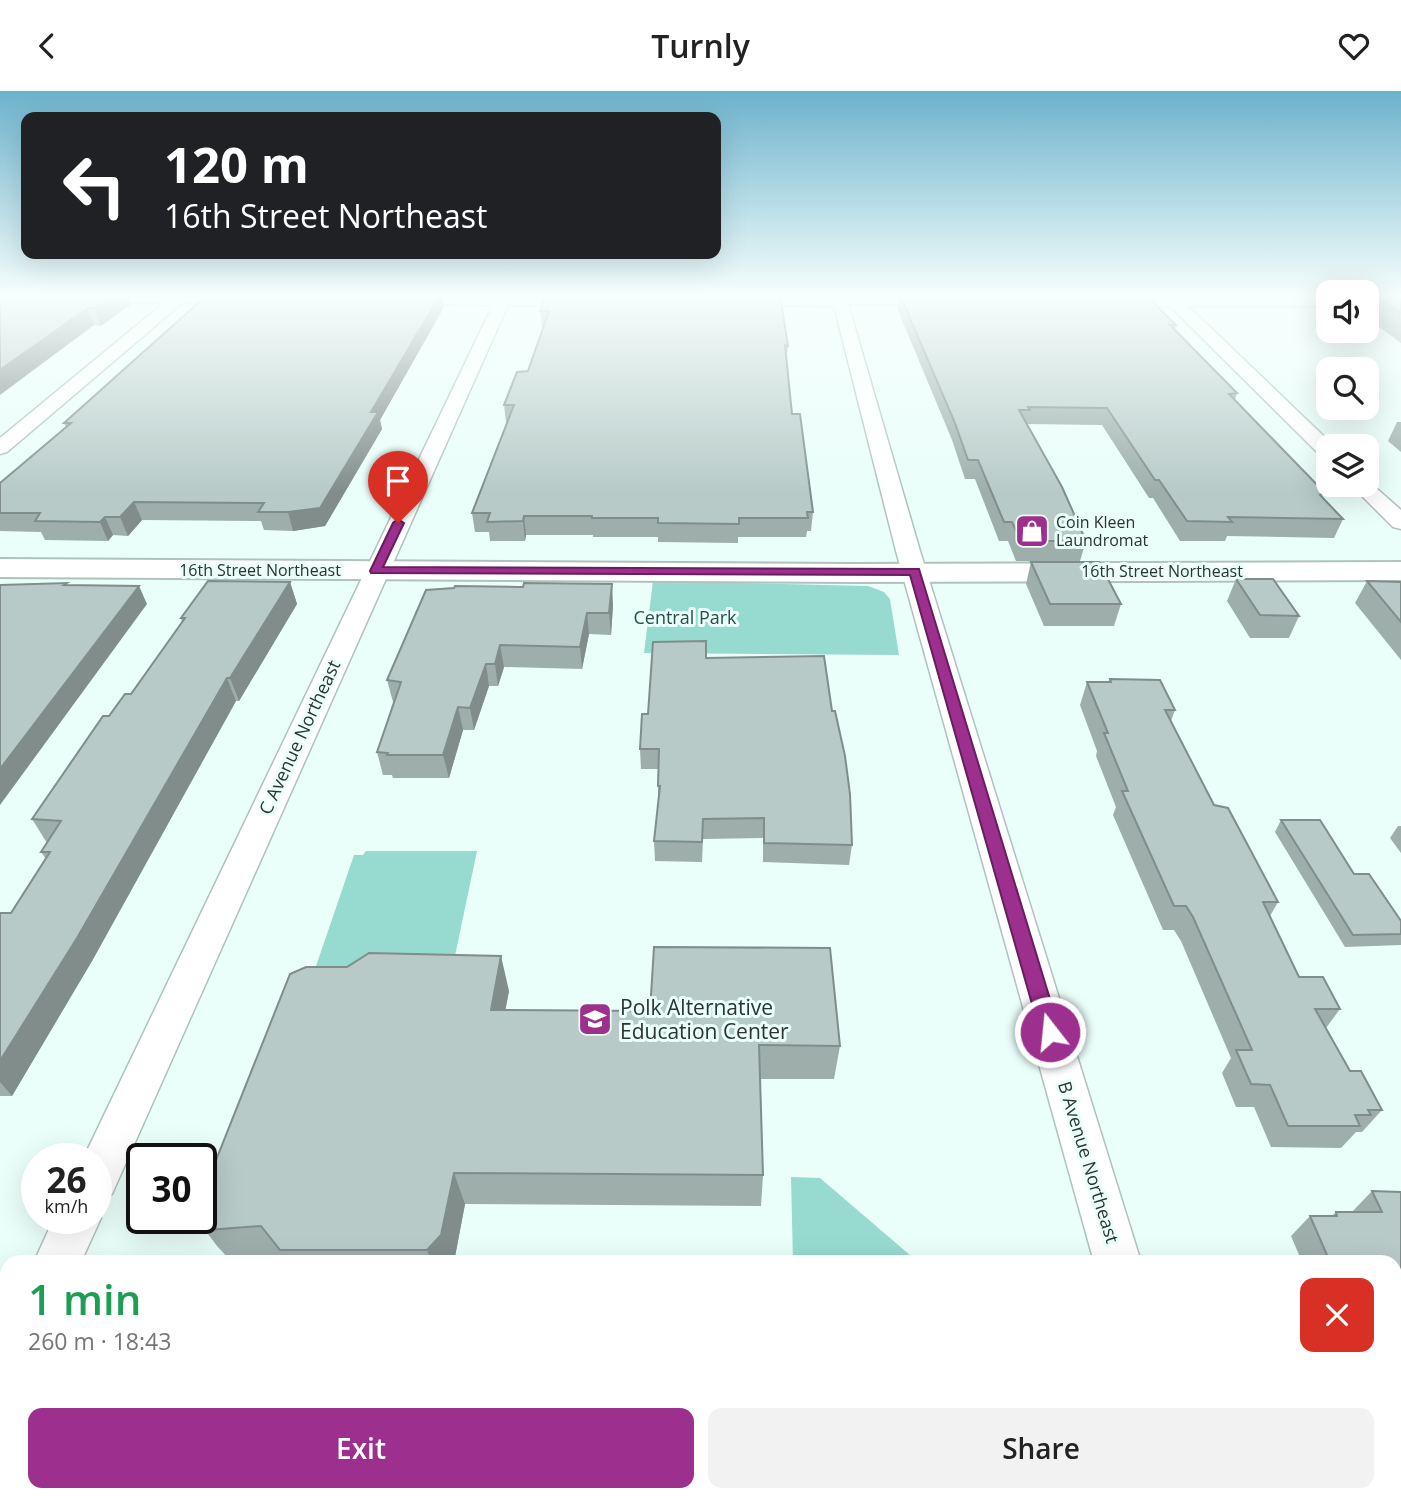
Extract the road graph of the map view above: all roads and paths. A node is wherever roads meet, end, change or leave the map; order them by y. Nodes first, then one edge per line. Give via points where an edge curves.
1 (105, 361) edge
2 (475, 361) edge
3 (856, 361) edge
4 (1234, 361) edge
5 (1316, 440) edge
6 (0, 448) edge
7 (1375, 497) edge
8 (1401, 522) edge
9 (0, 568) edge
10 (376, 571) junction
11 (1401, 571) edge
12 (915, 572) junction
13 (112, 1144) edge
14 (71, 1234) edge
15 (61, 1255) edge
16 (1116, 1255) edge

1 - 6 street
2 - 10 street, C Avenue Northeast
3 - 12 street, B Avenue Northeast
4 - 5 street
7 - 8 street
9 - 10 street, 16th Street Northeast
10 - 12 street, 16th Street Northeast
10 - 13 street, C Avenue Northeast
11 - 12 street, 16th Street Northeast
12 - 16 street, B Avenue Northeast
14 - 15 street

